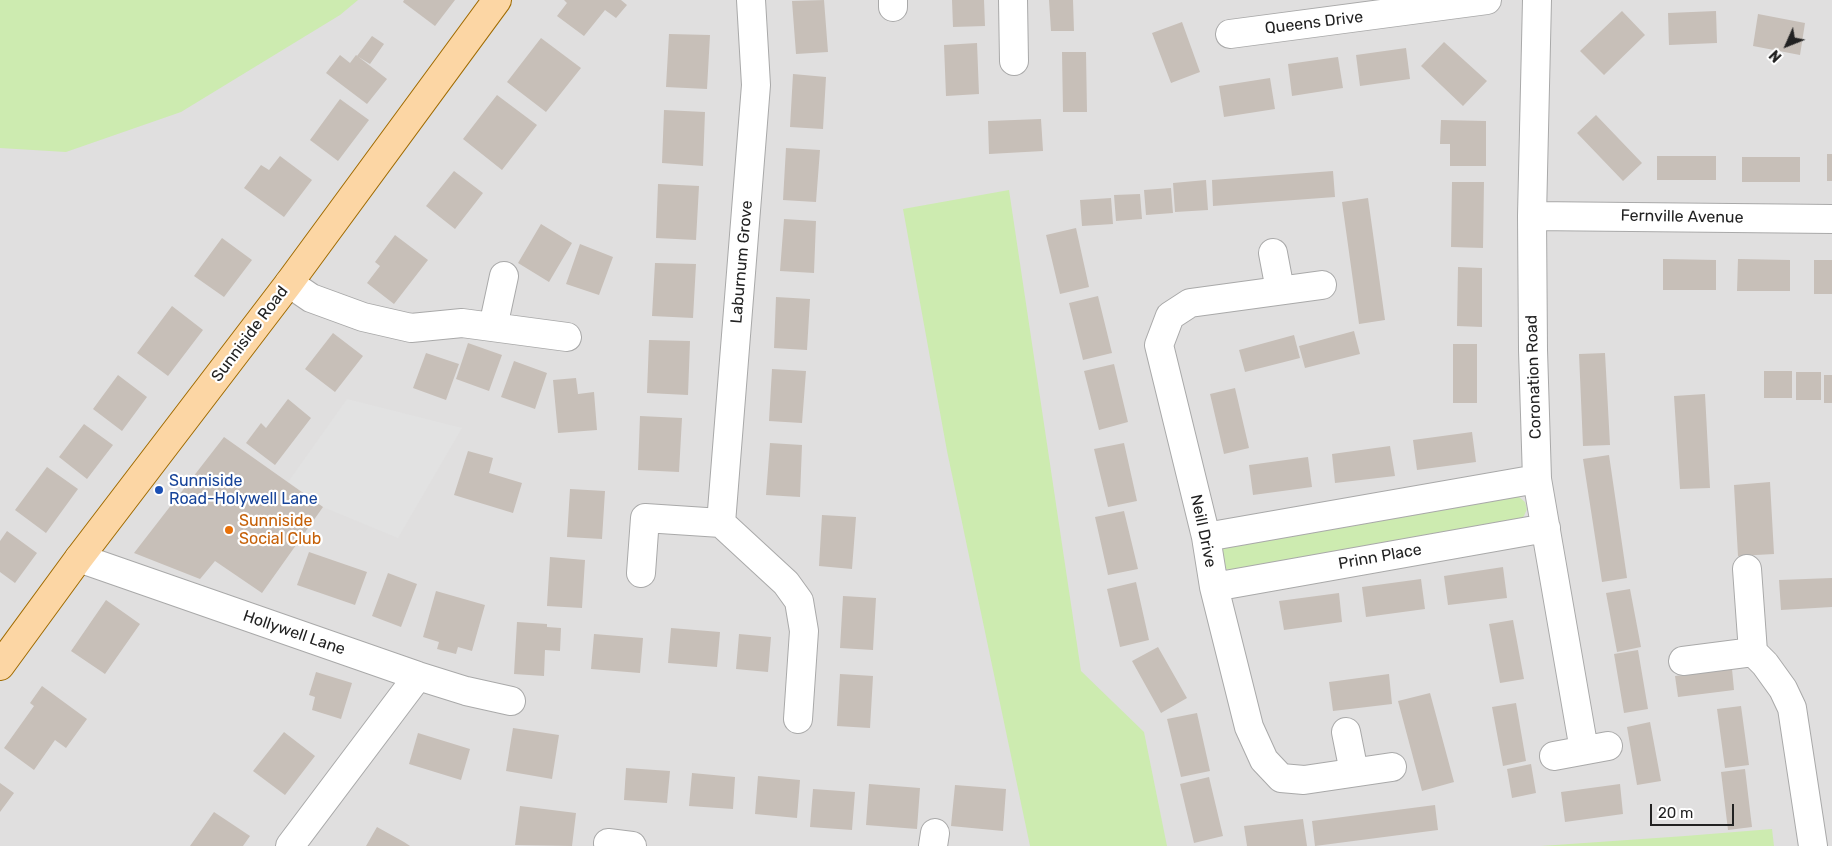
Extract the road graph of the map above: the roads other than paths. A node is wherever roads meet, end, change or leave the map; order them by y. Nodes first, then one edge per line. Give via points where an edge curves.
1 (497, 0) edge
2 (752, 0) edge
3 (1013, 0) edge
4 (1487, 0) edge
5 (1537, 0) edge
6 (1230, 34) dead end
7 (1014, 61) dead end
8 (1532, 216) junction
9 (1832, 219) edge
10 (1273, 253) dead end
11 (504, 276) dead end
12 (289, 283) junction
13 (1322, 285) dead end
14 (1280, 290) junction
15 (492, 327) junction
16 (567, 337) dead end
17 (1537, 479) junction
18 (721, 523) junction
19 (1546, 528) junction
20 (1206, 537) junction
21 (79, 558) junction
22 (1747, 569) dead end
23 (641, 573) dead end
24 (1214, 586) junction
25 (1753, 652) junction
26 (1683, 661) dead end
27 (0, 666) edge
28 (418, 676) junction
29 (511, 702) dead end
30 (798, 719) dead end
31 (1346, 732) dead end
32 (1554, 756) dead end
33 (1392, 767) dead end
34 (1354, 772) junction
35 (290, 846) edge
36 (1813, 846) edge

1 - 12 main road, Sunniside Road
2 - 18 street, Laburnum Grove via 756,85
3 - 7 street
4 - 6 street, Queens Drive
5 - 8 street, Coronation Road
8 - 9 street, Fernville Avenue
8 - 17 street, Coronation Road
10 - 14 street
11 - 15 street
12 - 15 street via 311,298 363,317 411,328 462,323
12 - 21 main road, Sunniside Road
13 - 14 street, Neill Drive
14 - 20 street, Neill Drive via 1190,303 1170,316 1159,345
15 - 16 street
17 - 19 street, Coronation Road
17 - 20 street
18 - 23 street via 644,518
18 - 30 street via 786,582 799,601 804,630
19 - 24 street, Prinn Place
19 - 32 street, Coronation Road via 1596,748
20 - 24 street, Neill Drive
21 - 27 main road, Sunniside Road
21 - 28 street, Hollywell Lane
22 - 25 street
24 - 34 street, Neill Drive via 1249,728 1264,760 1281,778 1304,780
25 - 26 street
25 - 36 street via 1783,689 1792,708
28 - 29 street, Hollywell Lane
28 - 35 street
31 - 34 street
33 - 34 street, Neill Drive

